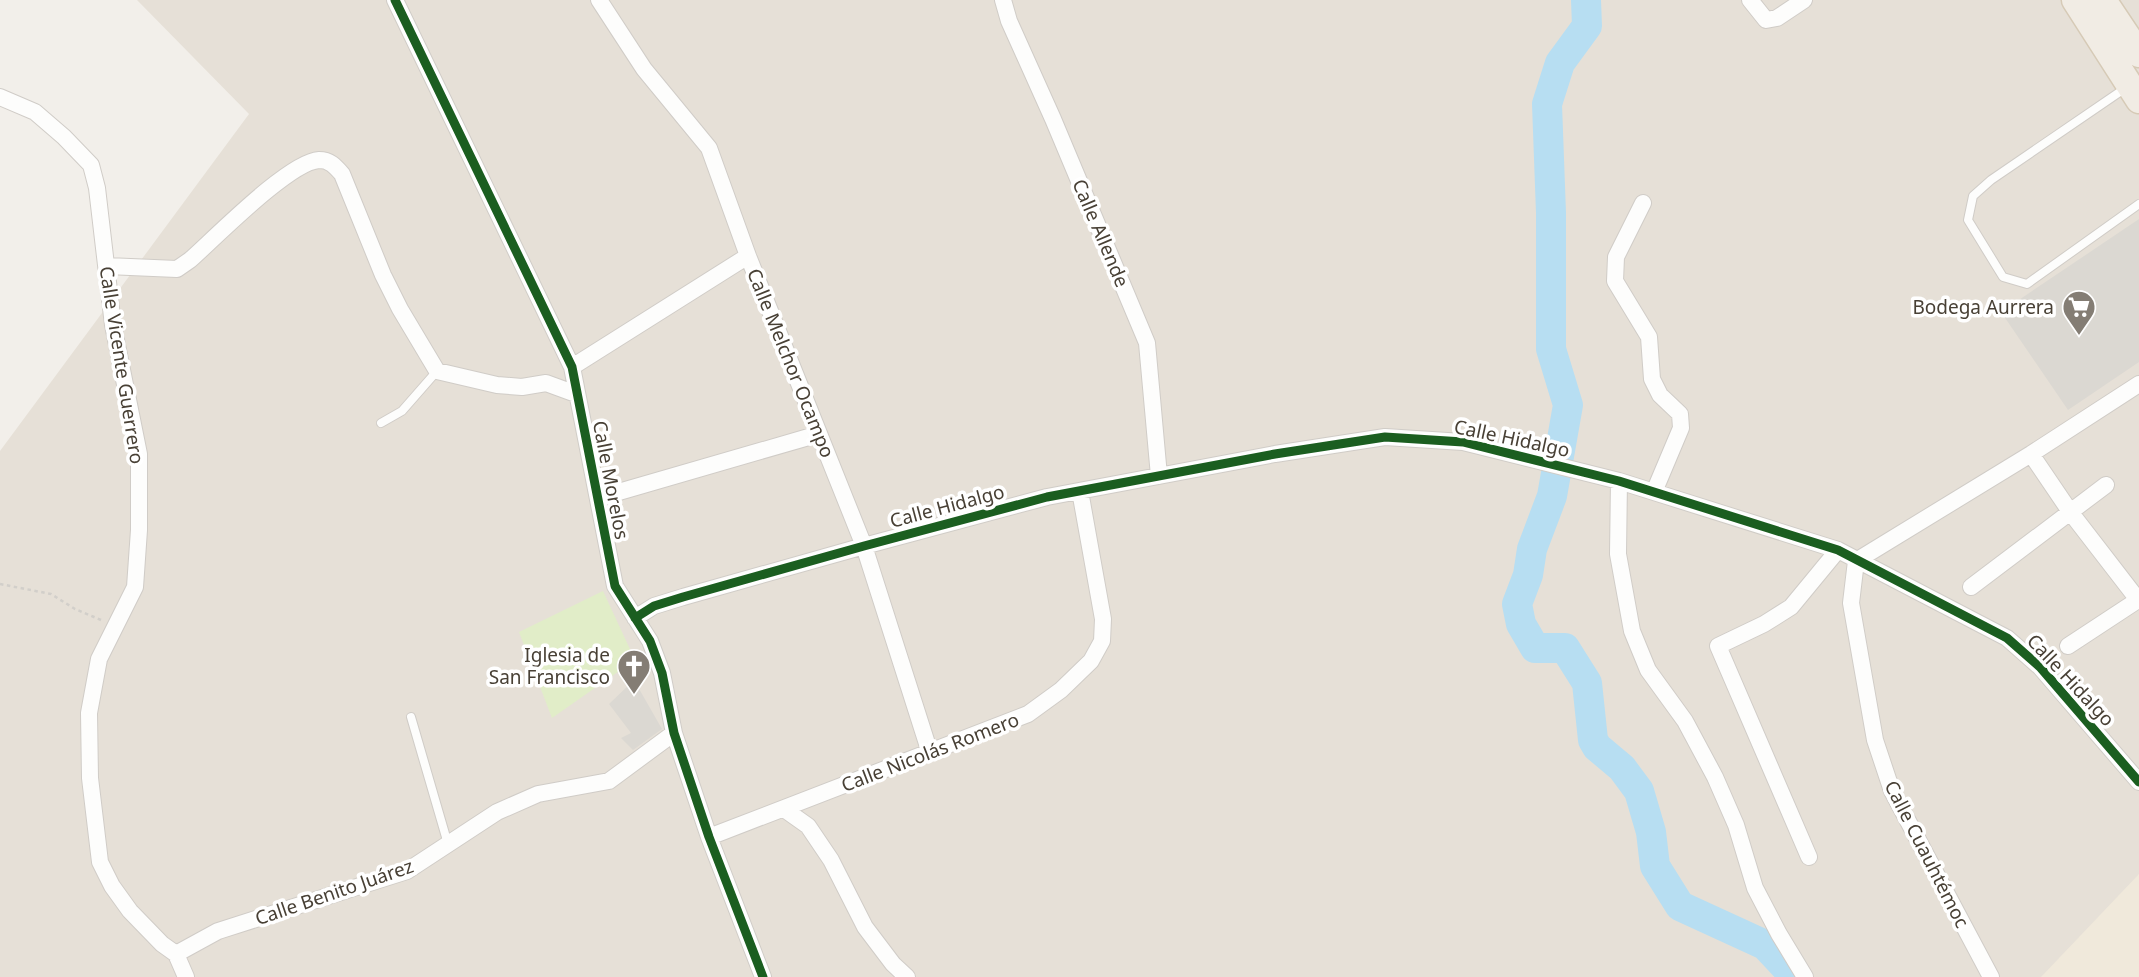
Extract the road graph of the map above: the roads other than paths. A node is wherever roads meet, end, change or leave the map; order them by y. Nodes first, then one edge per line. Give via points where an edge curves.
1 (395, 0) edge
2 (599, 0) edge
3 (1003, 0) edge
4 (1750, 0) edge
5 (1804, 0) edge
6 (2076, 0) edge
7 (2103, 0) edge
8 (2139, 54) edge
9 (2134, 93) edge
10 (0, 97) edge
11 (1643, 203) dead end
12 (2139, 204) edge
13 (748, 256) junction
14 (107, 267) junction
15 (572, 367) junction
16 (437, 371) junction
17 (2139, 384) edge
18 (576, 394) junction
19 (381, 423) dead end
20 (819, 433) junction
21 (2031, 454) junction
22 (1159, 477) junction
23 (1616, 480) junction
24 (2106, 485) dead end
25 (1080, 491) junction
26 (1654, 492) junction
27 (598, 498) junction
28 (2071, 513) junction
29 (864, 546) junction
30 (1838, 550) junction
31 (1856, 561) junction
32 (1971, 587) dead end
33 (2139, 601) edge
34 (635, 618) junction
35 (2068, 646) dead end
36 (411, 717) dead end
37 (674, 733) junction
38 (930, 753) junction
39 (2139, 782) edge
40 (784, 809) junction
41 (709, 836) junction
42 (448, 844) junction
43 (1809, 857) dead end
44 (176, 954) junction
45 (186, 977) edge
46 (764, 977) edge
47 (907, 977) edge
48 (1805, 977) edge
49 (1991, 977) edge

1 - 15 street, Calle Morelos
2 - 13 street, Calle Melchor Ocampo via 644,69 709,148
3 - 22 street, Calle Allende via 1147,343
4 - 5 street via 1766,20
6 - 9 main road
7 - 8 main road
9 - 12 lane via 1991,180 1973,196 1968,220 2003,276 2026,284
10 - 14 street, Calle Vicente Guerrero via 35,112 91,165
11 - 26 street via 1616,257 1615,281 1649,337 1652,379 1660,395 1680,414 1681,428
13 - 15 street
13 - 20 street, Calle Melchor Ocampo
14 - 16 street via 177,269 281,179 303,165 331,162 342,174 400,309
14 - 44 street, Calle Vicente Guerrero via 113,325 139,454 139,530 135,586 99,659 89,713 90,778 100,862 130,911
15 - 18 street, Calle Morelos
16 - 18 street via 497,385 546,383
16 - 19 lane via 402,411
17 - 21 street
18 - 27 street, Calle Morelos
20 - 27 street
20 - 29 street, Calle Melchor Ocampo
21 - 28 street
21 - 31 street
22 - 23 street, Calle Hidalgo via 1385,437 1463,442
22 - 25 street, Calle Hidalgo
23 - 26 street, Calle Hidalgo
23 - 48 street via 1618,554 1632,631 1648,670 1685,721 1715,777 1755,888
24 - 28 street
25 - 29 street, Calle Hidalgo
25 - 38 street, Calle Nicolás Romero via 1104,619 1102,641 1091,662 1028,714
26 - 30 street, Calle Hidalgo
27 - 34 street, Calle Morelos via 615,586
28 - 32 street
28 - 33 street
29 - 34 street, Calle Hidalgo via 654,606
29 - 38 street, Calle Melchor Ocampo
30 - 31 street, Calle Hidalgo
30 - 43 street via 1791,607 1718,646
31 - 39 street, Calle Hidalgo via 2007,638 2040,667
31 - 49 street, Calle Cuauhtémoc via 1851,603 1875,740 1892,791
33 - 35 street
34 - 37 street, Calle Morelos via 662,673
36 - 42 lane
37 - 41 street, Calle Morelos
37 - 42 street, Calle Benito Juárez via 610,781 538,794
38 - 40 street, Calle Nicolás Romero
40 - 41 street, Calle Nicolás Romero
40 - 47 street via 808,826 831,860 864,927
41 - 46 street, Calle Morelos
42 - 44 street, Calle Benito Juárez via 407,870 218,932
44 - 45 street, Calle Vicente Guerrero

